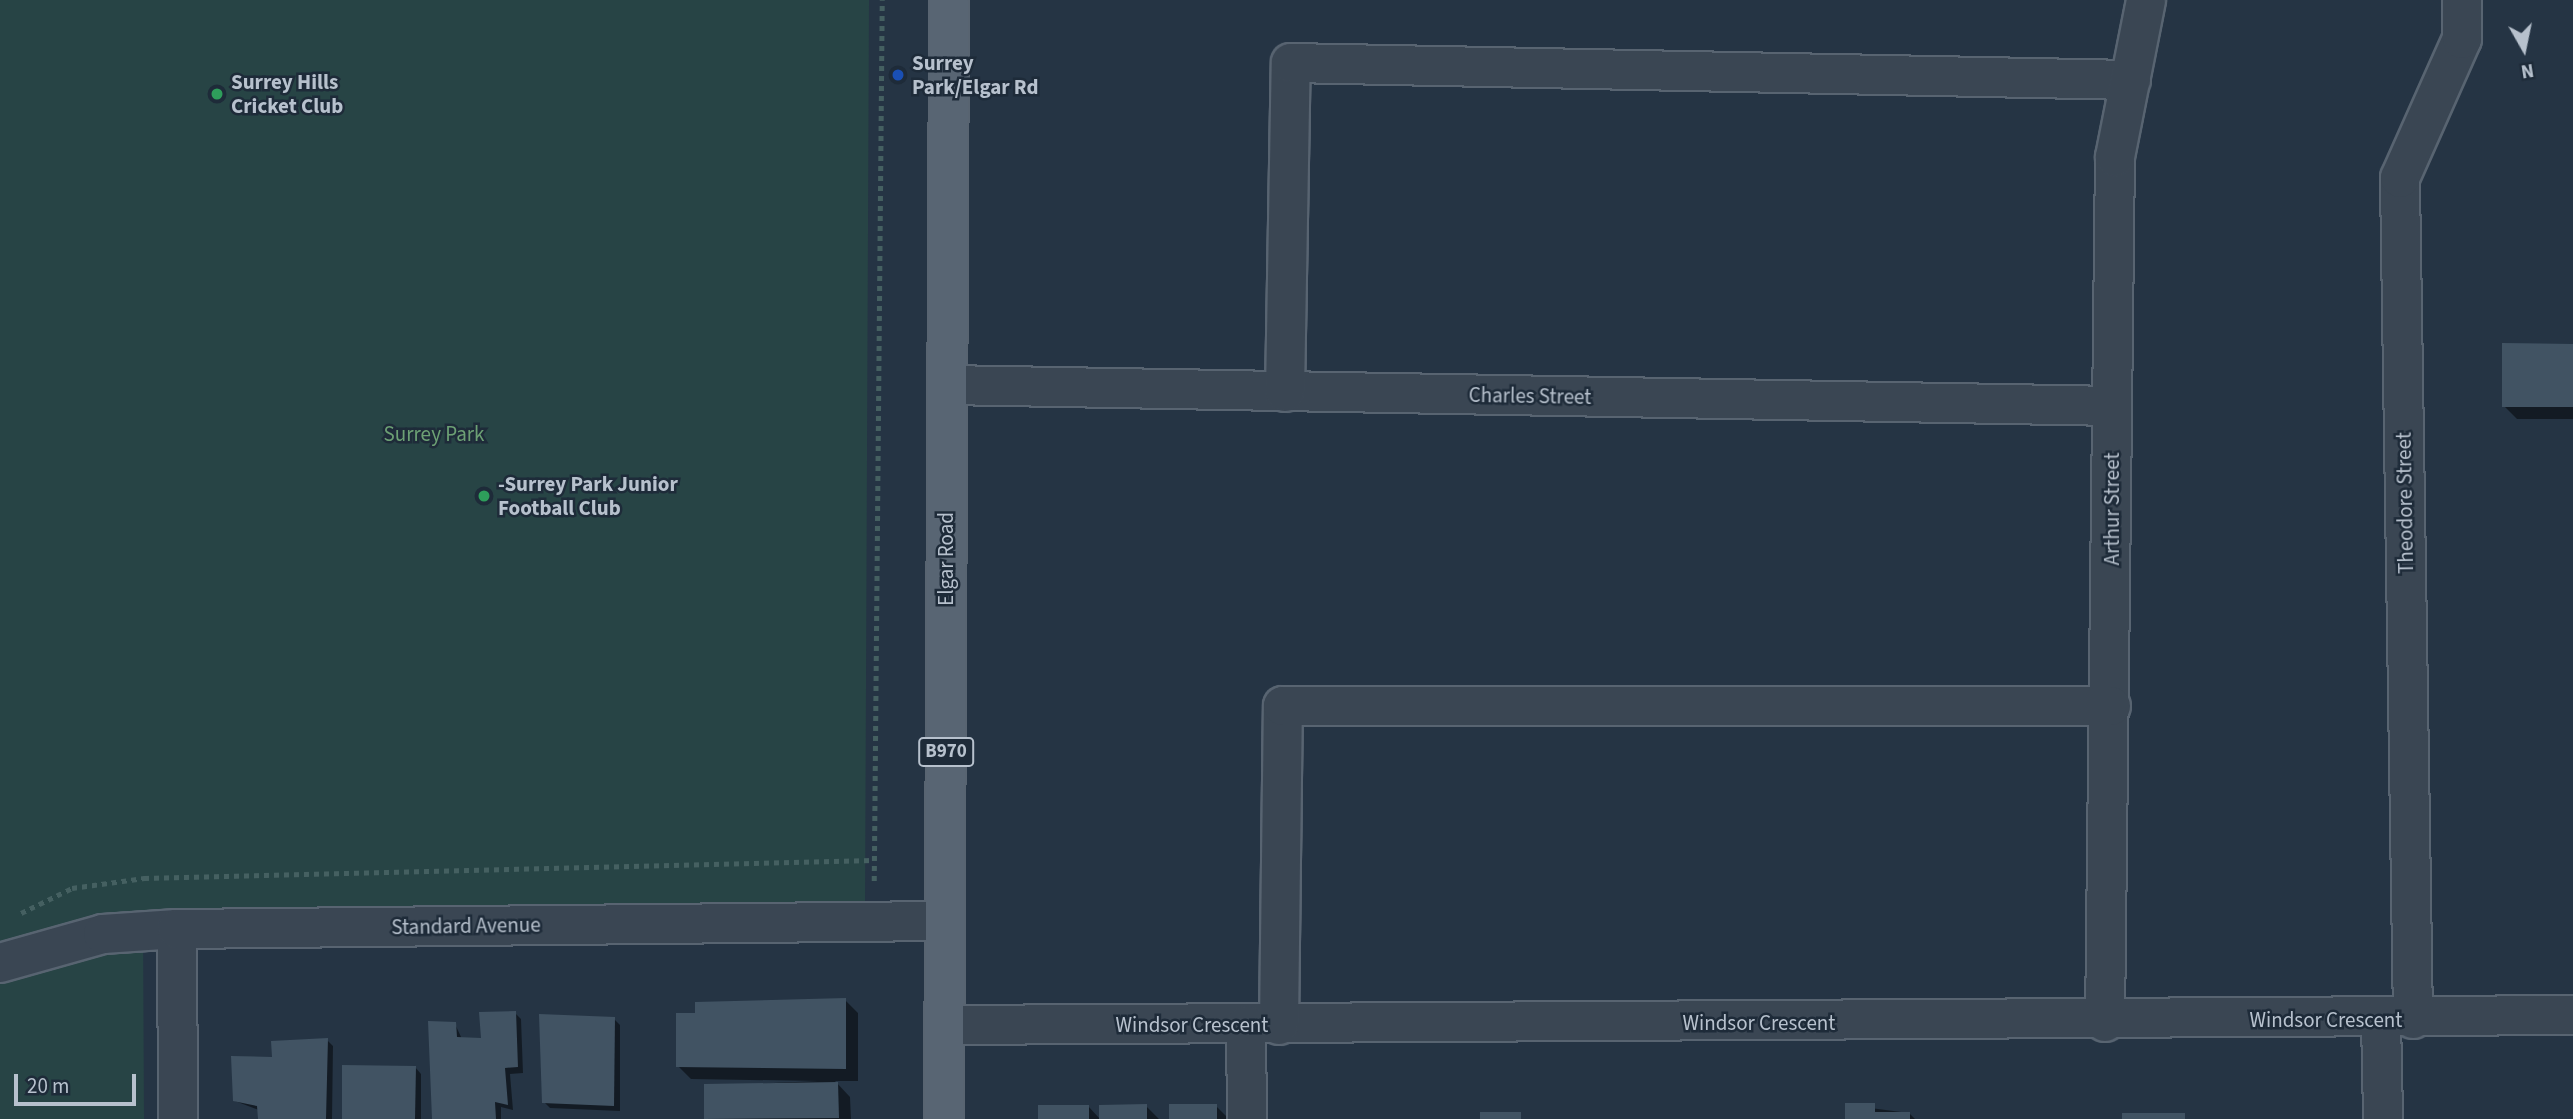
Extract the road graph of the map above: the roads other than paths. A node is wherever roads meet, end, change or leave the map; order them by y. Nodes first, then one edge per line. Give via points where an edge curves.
1 (949, 0) edge
2 (2146, 0) edge
3 (2462, 0) edge
4 (2131, 80) junction
5 (947, 385) junction
6 (1285, 392) junction
7 (2112, 406) junction
8 (2111, 706) junction
9 (945, 921) junction
10 (177, 929) junction
11 (0, 963) edge
12 (2573, 1016) edge
13 (2397, 1020) junction
14 (2105, 1021) junction
15 (944, 1025) junction
16 (1262, 1025) junction
17 (178, 1119) edge
18 (944, 1119) edge
19 (1247, 1119) edge
20 (2383, 1119) edge

1 - 5 main road, Elgar Road / B970
2 - 4 street, Arthur Street
3 - 13 street, Theodore Street via 2462,39 2400,178
4 - 6 street via 1291,63
4 - 7 street, Arthur Street via 2115,157
5 - 6 street, Charles Street
5 - 9 main road, Elgar Road / B970
6 - 7 street, Charles Street
7 - 8 street, Arthur Street
8 - 14 street, Arthur Street
8 - 16 street via 1283,706
9 - 10 street, Standard Avenue
9 - 15 main road, Elgar Road / B970
10 - 11 street, Standard Avenue via 103,934
10 - 17 street
12 - 13 street, Windsor Crescent
13 - 14 street, Windsor Crescent
13 - 20 street, Theodore Street
14 - 16 street, Windsor Crescent
15 - 16 street, Windsor Crescent
15 - 18 main road, Elgar Road / B970
16 - 19 street

